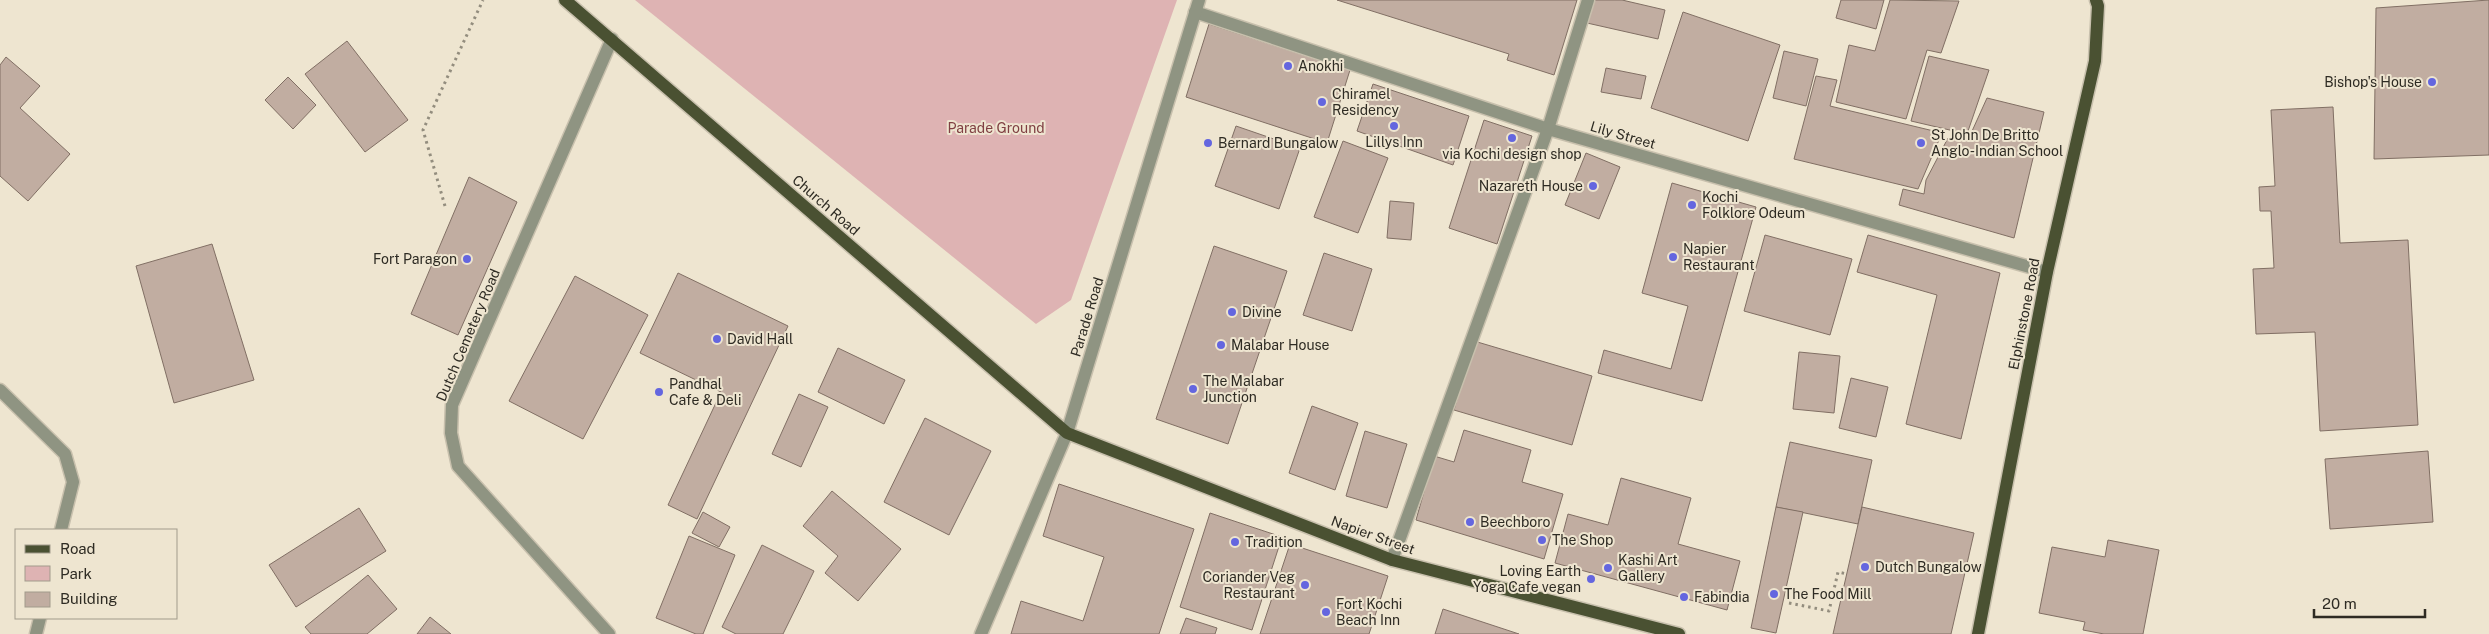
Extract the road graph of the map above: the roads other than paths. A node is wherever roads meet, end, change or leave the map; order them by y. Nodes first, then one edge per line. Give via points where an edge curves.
1 (565, 0) edge
2 (1588, 0) edge
3 (2096, 0) edge
4 (1197, 6) edge
5 (612, 38) junction
6 (1548, 129) junction
7 (2047, 272) junction
8 (0, 390) edge
9 (1067, 433) junction
10 (61, 529) edge
11 (1392, 560) junction
12 (40, 619) edge
13 (36, 634) edge
14 (609, 634) edge
15 (981, 634) edge
16 (1679, 634) edge
17 (1978, 634) edge

1 - 5 main road, Church Road
2 - 6 street
3 - 7 main road, Elphinstone Road via 2095,61
4 - 6 street, Lily Street
4 - 9 street, Parade Road
5 - 9 main road, Church Road
5 - 14 street, Dutch Cemetery Road via 452,405 451,434 458,466
6 - 7 street, Lily Street
6 - 11 street
7 - 17 main road, Elphinstone Road
8 - 10 street via 65,454 73,482
9 - 11 main road, Napier Street
9 - 15 street, Parade Road
11 - 16 main road, Napier Street
12 - 13 street

